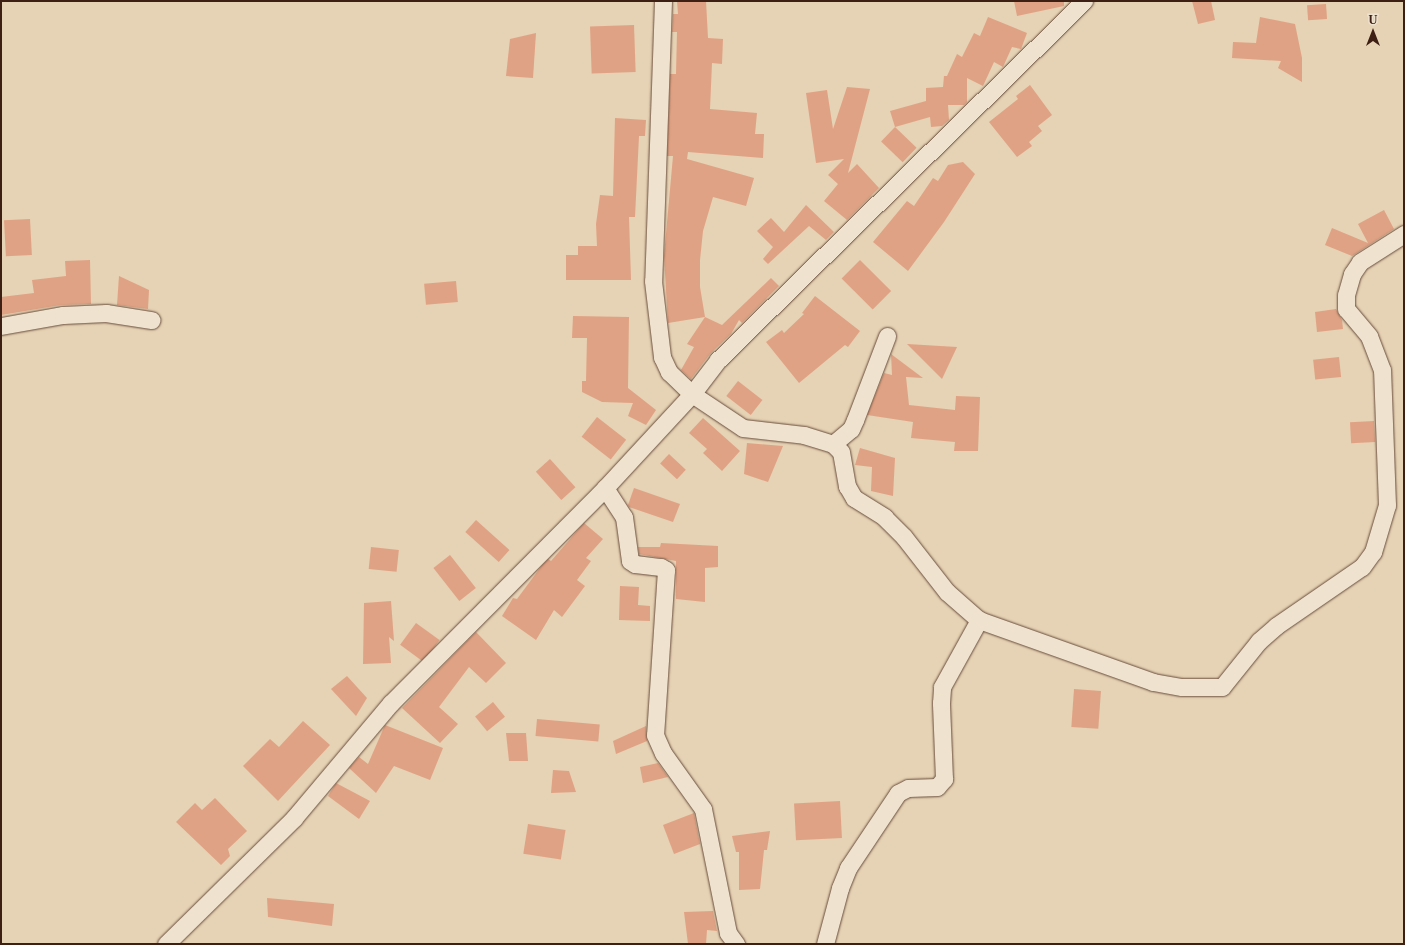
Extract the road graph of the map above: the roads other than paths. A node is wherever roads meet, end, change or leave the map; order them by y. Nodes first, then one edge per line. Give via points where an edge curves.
1 (663, 1) edge
2 (1084, 1) edge
3 (1404, 234) edge
4 (152, 320) dead end
5 (1, 326) edge
6 (887, 336) dead end
7 (692, 394) junction
8 (833, 444) junction
9 (605, 488) junction
10 (979, 620) junction
11 (166, 944) edge
12 (736, 944) edge
13 (826, 944) edge

1 - 7 street via 653,243 655,304 662,357 669,372
2 - 7 street via 718,360
3 - 10 street via 1360,262 1352,274 1346,295 1346,309 1369,336 1382,370 1387,505 1373,552 1362,567 1276,626 1259,641 1226,685 1214,689 1153,682
4 - 5 street via 106,313 29,319
6 - 8 street via 851,429
7 - 8 street via 743,428 804,435
7 - 9 street
8 - 10 street via 843,458 847,486 854,498 884,517 904,537 947,592
9 - 11 street via 391,703 294,818
9 - 12 street via 624,517 630,561 666,570 655,735 663,753 703,809 728,933
10 - 13 street via 942,687 944,778 937,787 908,788 898,793 848,868 840,888

